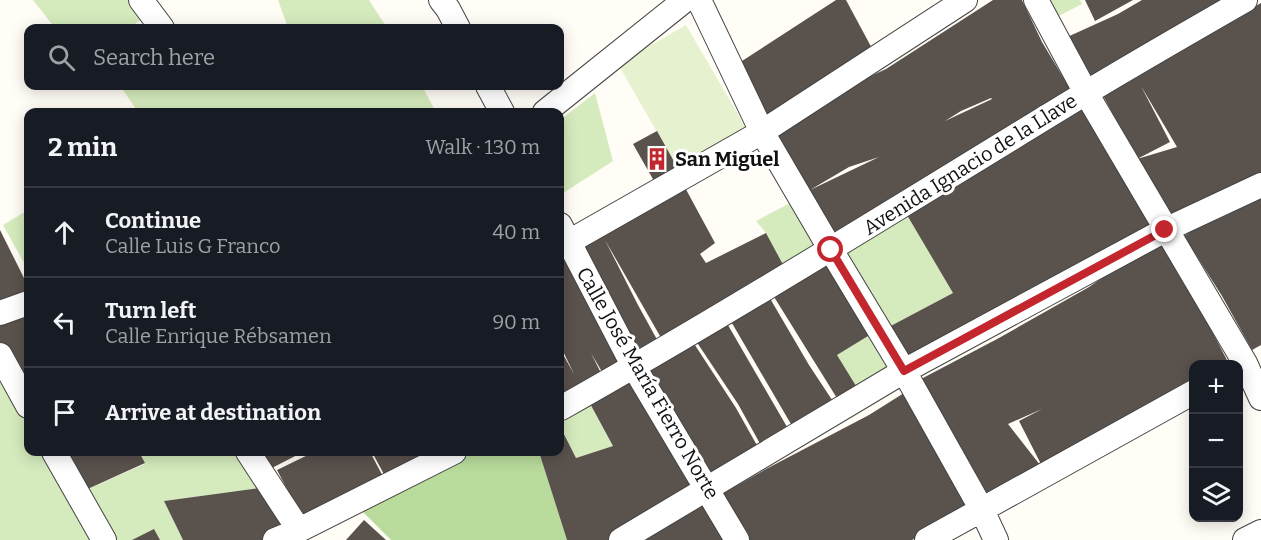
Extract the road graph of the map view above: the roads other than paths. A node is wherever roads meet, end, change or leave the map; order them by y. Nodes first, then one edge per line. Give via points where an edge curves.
1 (141, 0) edge
2 (441, 0) edge
3 (684, 0) edge
4 (699, 0) edge
5 (965, 0) edge
6 (1036, 0) edge
7 (1245, 0) edge
8 (159, 24) edge
9 (456, 24) edge
10 (490, 90) edge
11 (1086, 93) junction
12 (500, 108) edge
13 (550, 108) edge
14 (762, 132) junction
15 (1261, 185) edge
16 (1165, 230) junction
17 (564, 237) edge
18 (564, 242) edge
19 (831, 250) junction
20 (24, 304) edge
21 (0, 313) edge
22 (0, 355) edge
23 (1248, 361) edge
24 (634, 367) junction
25 (904, 371) junction
26 (1189, 395) edge
27 (1261, 398) edge
28 (24, 399) edge
29 (564, 406) edge
30 (56, 456) edge
31 (251, 456) edge
32 (446, 456) edge
33 (708, 489) junction
34 (982, 510) junction
35 (299, 530) junction
36 (1261, 532) edge
37 (104, 540) edge
38 (274, 540) edge
39 (621, 540) edge
40 (737, 540) edge
41 (927, 540) edge
42 (996, 540) edge
43 (1245, 540) edge

1 - 8 street
2 - 9 street
3 - 13 street
4 - 14 street
5 - 14 street
6 - 11 street
7 - 11 street, Avenida Ignacio de la Llave
10 - 12 street
11 - 16 street
11 - 19 street, Avenida Ignacio de la Llave
14 - 17 street
14 - 19 street
15 - 16 street
16 - 23 street
16 - 25 street
18 - 24 street, Calle José María Fierro Norte
19 - 24 street, Avenida Ignacio de la Llave
19 - 25 street
20 - 21 street
22 - 28 street
23 - 27 street
24 - 29 street, Avenida Ignacio de la Llave
24 - 33 street, Calle José María Fierro Norte
25 - 33 street
25 - 34 street
26 - 34 street
30 - 37 street
31 - 35 street
32 - 35 street
33 - 39 street
33 - 40 street, Calle José María Fierro Norte
34 - 41 street
34 - 42 street
35 - 38 street
36 - 43 street

